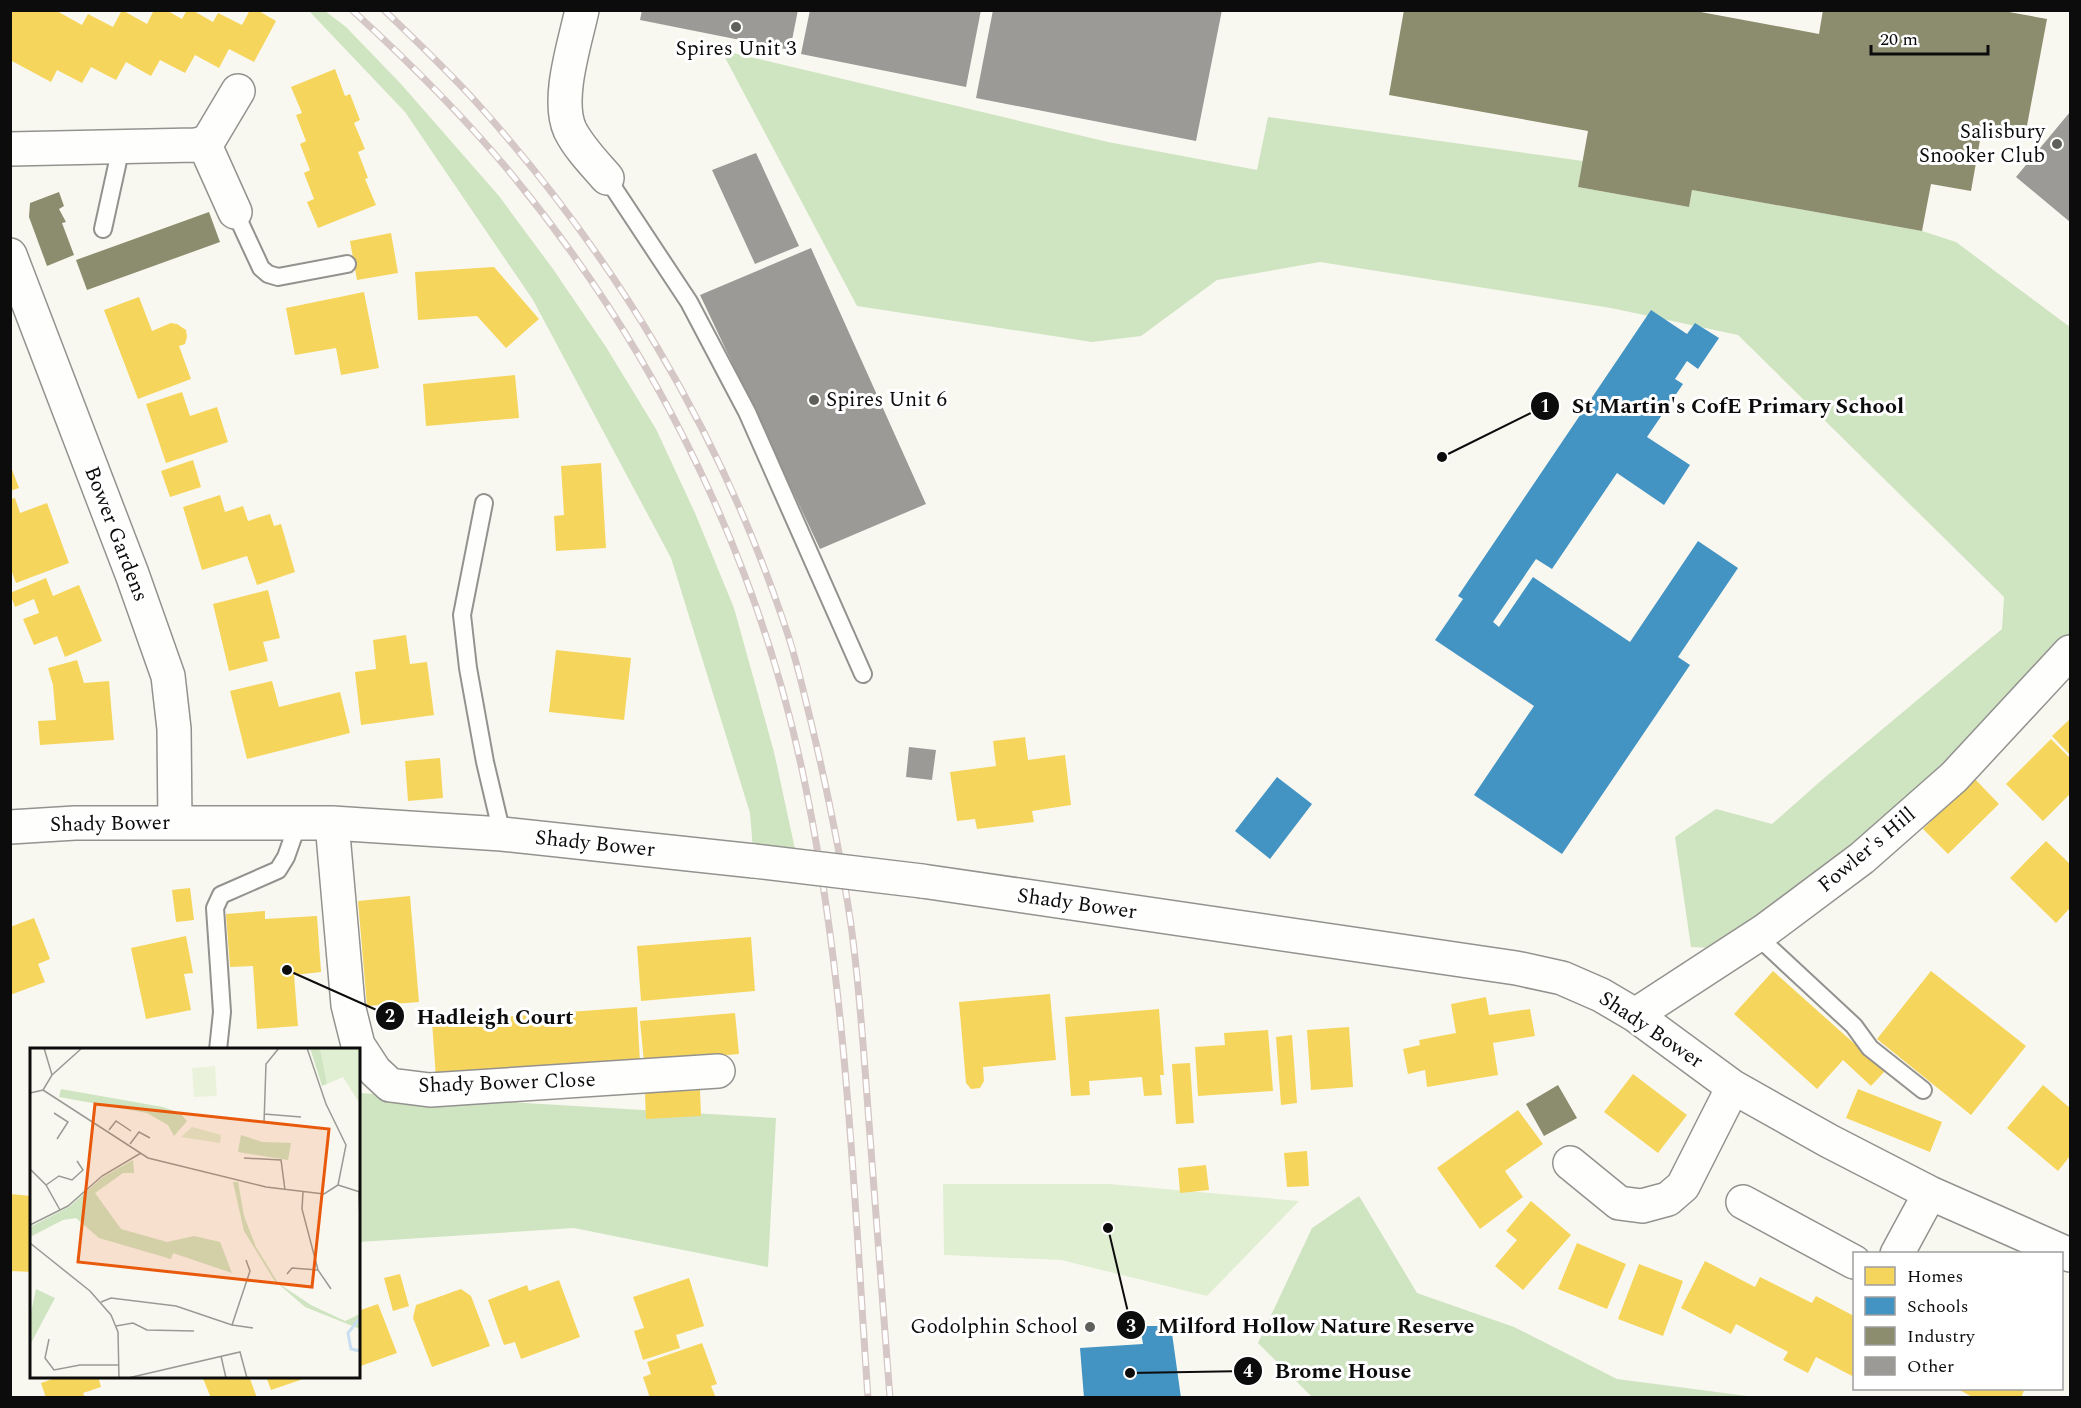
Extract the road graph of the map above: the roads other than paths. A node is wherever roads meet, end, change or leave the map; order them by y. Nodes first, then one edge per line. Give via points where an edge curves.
1 (582, 10) edge
2 (238, 91) dead end
3 (204, 143) junction
4 (121, 147) junction
5 (10, 149) edge
6 (607, 178) joint
7 (235, 212) joint
8 (104, 229) dead end
9 (10, 255) edge
10 (347, 264) dead end
11 (484, 503) dead end
12 (2070, 652) edge
13 (863, 674) dead end
14 (175, 822) junction
15 (298, 823) junction
16 (332, 823) junction
17 (10, 827) edge
18 (502, 834) junction
19 (1757, 936) junction
20 (1635, 1015) junction
21 (218, 1048) edge
22 (359, 1048) edge
23 (360, 1049) edge
24 (718, 1071) dead end
25 (1733, 1087) junction
26 (1923, 1090) dead end
27 (1570, 1163) dead end
28 (1930, 1193) junction
29 (1743, 1202) dead end
30 (1898, 1252) edge
31 (2070, 1255) edge
32 (1853, 1261) edge

1 - 6 street via 565,108 569,128
2 - 3 street
3 - 4 street
3 - 7 street
4 - 5 street
4 - 8 lane
6 - 13 lane via 689,302 742,402
7 - 10 lane via 261,268 268,274 278,277
9 - 14 street, Bower Gardens via 168,676 174,729
11 - 18 lane via 462,615 484,762
12 - 19 street, Fowler's Hill via 1954,777 1862,858
14 - 15 street, Shady Bower
14 - 17 street, Shady Bower
15 - 16 street, Shady Bower
15 - 21 lane via 278,870 221,895 215,908 222,1011
16 - 18 street, Shady Bower
16 - 22 street, Shady Bower Close via 348,1005
18 - 20 street, Shady Bower, bridge via 922,881 1516,968 1562,978 1601,994
19 - 20 street, Fowler's Hill
19 - 26 lane via 1854,1026 1870,1048
20 - 25 street, Shady Bower
23 - 24 street, Shady Bower Close via 390,1084 430,1090
25 - 27 street via 1683,1186 1668,1199 1642,1206 1619,1203
25 - 28 street, Shady Bower
28 - 30 street
28 - 31 street, Shady Bower
29 - 32 street

